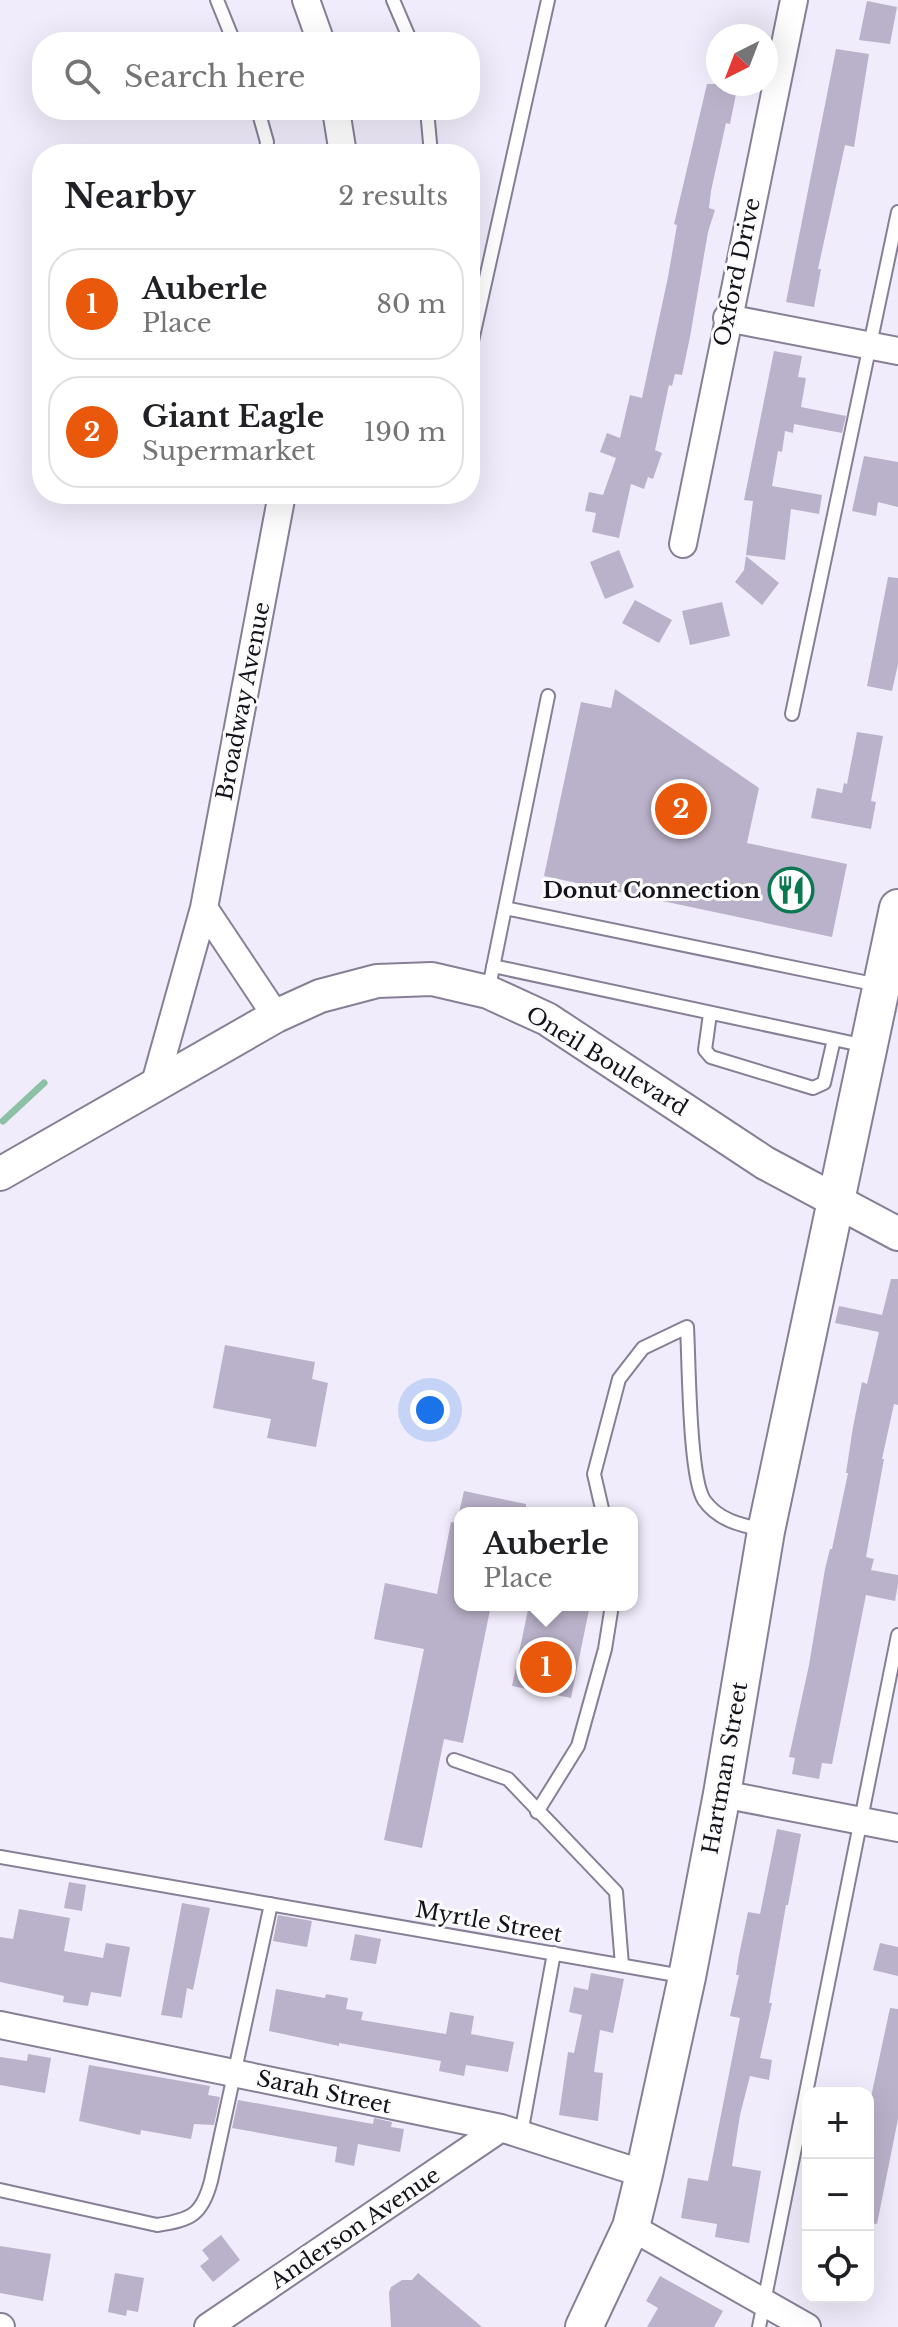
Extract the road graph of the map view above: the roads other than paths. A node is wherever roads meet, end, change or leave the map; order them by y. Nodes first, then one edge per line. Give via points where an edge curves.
1 (219, 0) edge
2 (306, 0) edge
3 (393, 0) edge
4 (548, 0) edge
5 (794, 0) edge
6 (230, 32) edge
7 (317, 32) edge
8 (407, 32) edge
9 (261, 120) edge
10 (338, 120) edge
11 (428, 120) edge
12 (267, 144) edge
13 (341, 144) edge
14 (430, 144) edge
15 (898, 212) edge
16 (480, 305) edge
17 (727, 318) junction
18 (869, 346) junction
19 (898, 351) edge
20 (280, 504) edge
21 (683, 544) dead end
22 (548, 696) dead end
23 (792, 714) dead end
24 (204, 908) junction
25 (505, 908) junction
26 (898, 908) edge
27 (490, 979) junction
28 (882, 986) junction
29 (710, 1014) junction
30 (276, 1016) junction
31 (834, 1039) junction
32 (869, 1047) junction
33 (155, 1083) junction
34 (0, 1174) edge
35 (836, 1200) junction
36 (898, 1234) edge
37 (602, 1507) edge
38 (766, 1531) junction
39 (611, 1611) edge
40 (898, 1635) edge
41 (454, 1760) dead end
42 (722, 1794) junction
43 (537, 1812) junction
44 (862, 1821) junction
45 (898, 1828) edge
46 (0, 1857) edge
47 (278, 1905) junction
48 (554, 1953) junction
49 (622, 1965) junction
50 (687, 1977) junction
51 (0, 2025) edge
52 (234, 2073) junction
53 (511, 2131) junction
54 (644, 2174) junction
55 (0, 2190) edge
56 (631, 2227) junction
57 (762, 2315) edge
58 (240, 2319) edge
59 (208, 2327) edge
60 (584, 2327) edge
61 (807, 2327) edge

1 - 6 lane
2 - 7 street
3 - 8 lane
4 - 16 lane
5 - 17 street, Oxford Drive
9 - 12 lane
10 - 13 street
11 - 14 lane
15 - 18 lane
17 - 18 street
17 - 21 street, Oxford Drive
18 - 19 street
18 - 23 lane
20 - 24 street, Broadway Avenue
22 - 25 lane
24 - 30 street
24 - 33 street, Broadway Avenue
25 - 27 lane
25 - 28 lane
26 - 28 main road, Hartman Street
27 - 29 lane
27 - 30 street, Oneil Boulevard via 377,981 320,996
27 - 35 street, Oneil Boulevard via 765,1163
28 - 32 main road, Hartman Street
29 - 31 lane
29 - 31 lane via 705,1050 711,1057 813,1088 824,1083
30 - 33 street, Oneil Boulevard
31 - 32 lane
32 - 35 main road, Hartman Street
33 - 34 street, Oneil Boulevard
35 - 36 street, Oneil Boulevard
35 - 38 main road, Hartman Street
37 - 38 lane via 594,1474 619,1379 643,1348 687,1327 695,1471 703,1498 720,1517
38 - 42 main road, Hartman Street
39 - 43 lane via 578,1746
40 - 44 lane
41 - 43 lane via 508,1779
42 - 44 street
42 - 50 main road, Hartman Street
43 - 49 lane via 616,1892
44 - 45 street
44 - 57 lane
46 - 47 lane, Myrtle Street
47 - 48 lane, Myrtle Street
47 - 52 lane
48 - 49 lane, Myrtle Street
48 - 53 lane
49 - 50 lane, Myrtle Street
50 - 54 main road, Hartman Street
51 - 52 street, Sarah Street
52 - 53 street, Sarah Street
52 - 55 lane via 206,2201 197,2213 157,2225
53 - 54 street, Sarah Street
53 - 58 street, Anderson Avenue
54 - 56 main road, Hartman Street
56 - 57 street
56 - 60 main road, Hartman Street
57 - 61 street
58 - 59 street, Anderson Avenue

